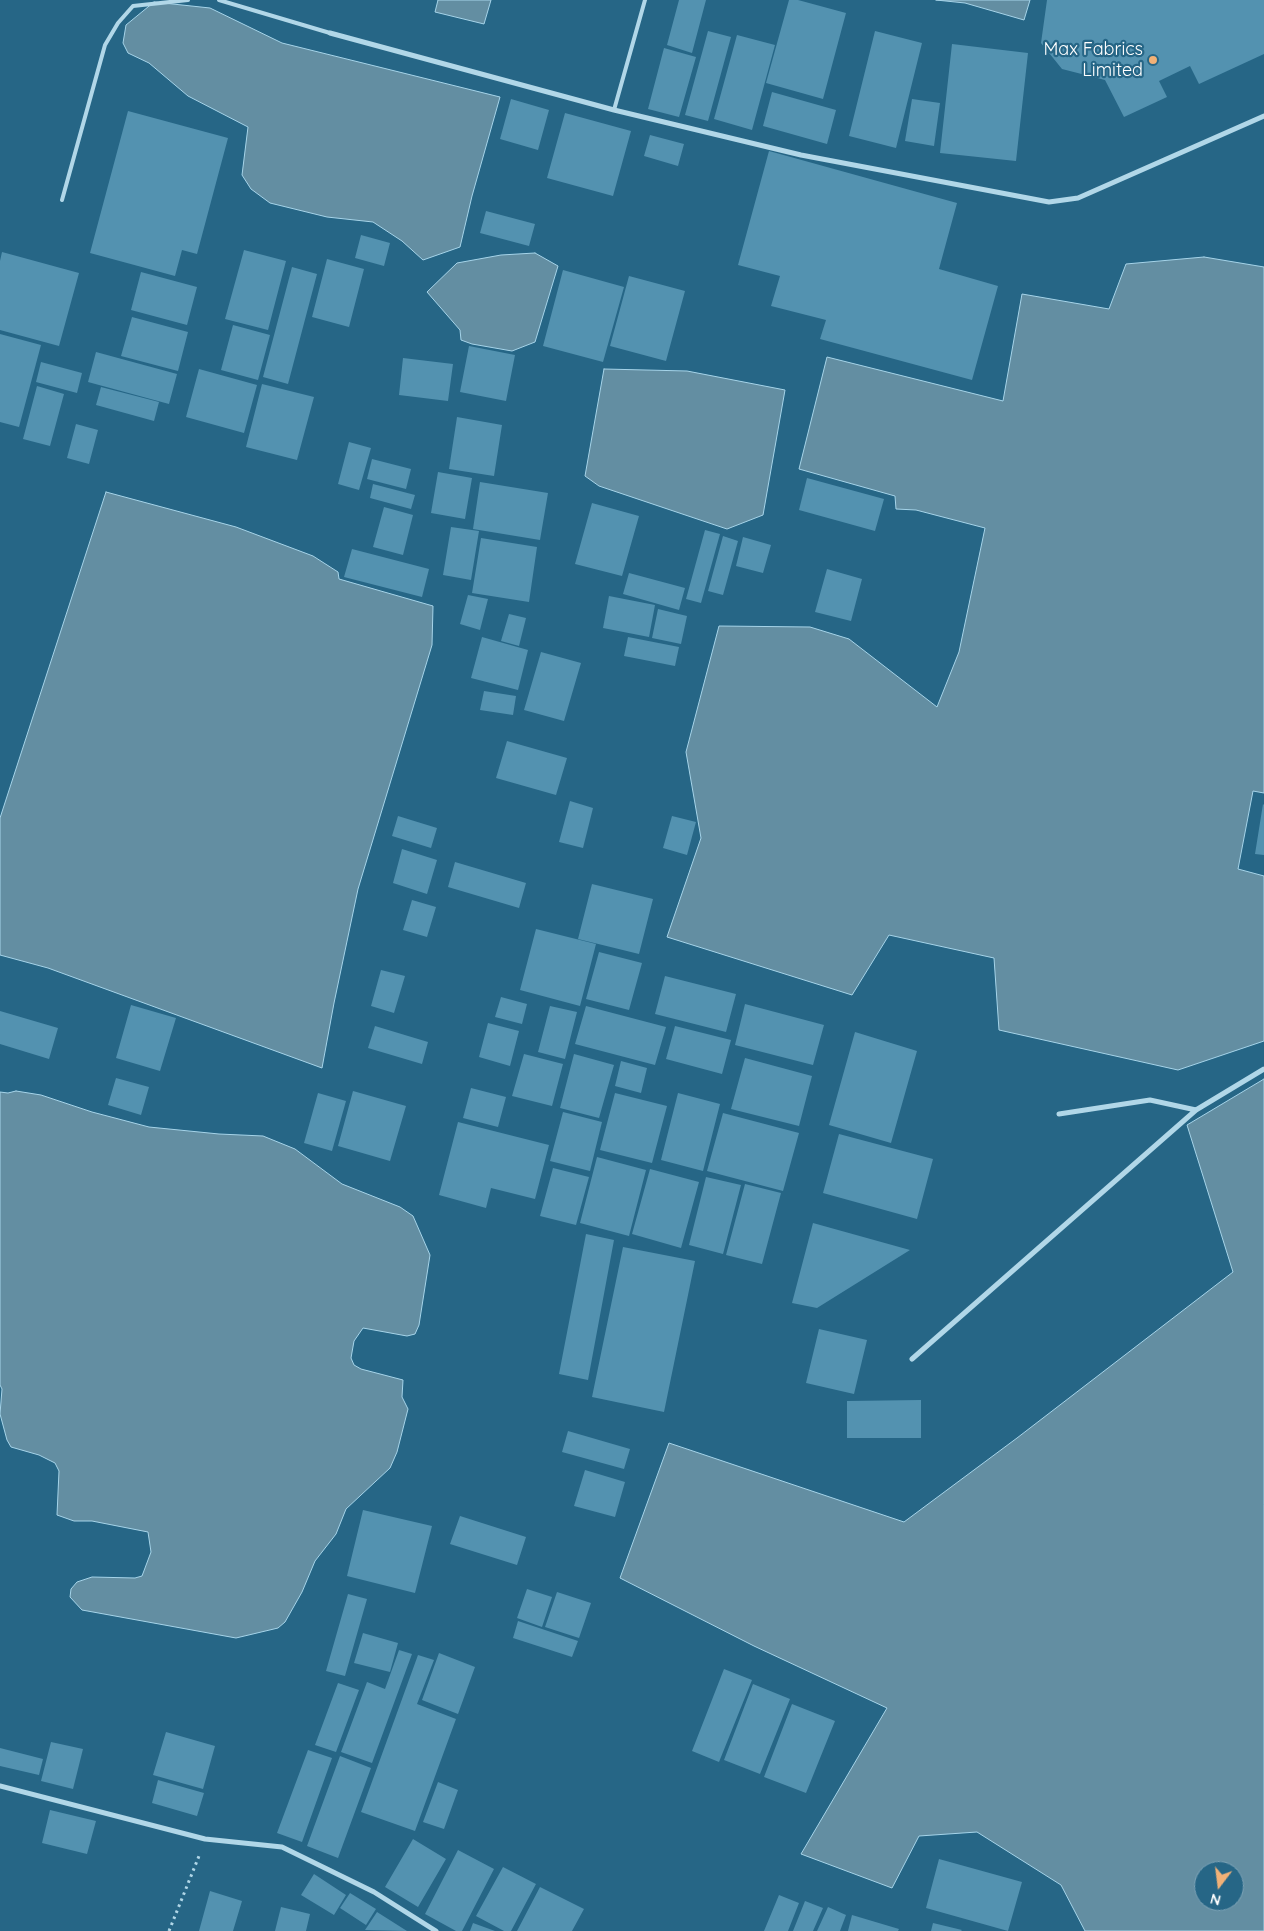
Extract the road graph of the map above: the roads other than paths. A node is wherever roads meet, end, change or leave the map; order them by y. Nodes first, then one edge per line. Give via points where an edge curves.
1 (188, 0) edge
2 (218, 0) edge
3 (645, 0) edge
4 (330, 33) joint
5 (614, 110) junction
6 (1264, 116) edge
7 (62, 200) dead end
8 (1264, 1070) edge
9 (1196, 1110) junction
10 (1059, 1114) dead end
11 (912, 1359) dead end
12 (0, 1786) edge
13 (433, 1930) edge

1 - 7 lane via 133,6 118,23 105,45
2 - 4 lane
3 - 5 lane
4 - 5 street
5 - 6 street via 801,155 1049,202 1078,198
8 - 9 street
9 - 10 street via 1150,1100
9 - 11 street
12 - 13 street via 205,1839 282,1847 374,1892

